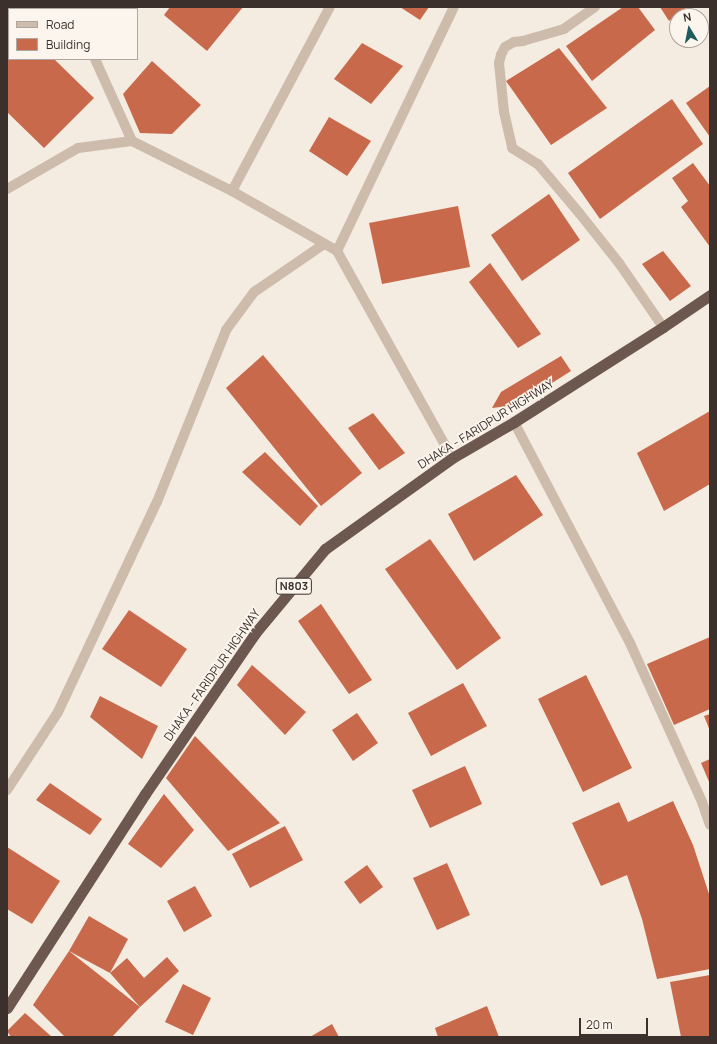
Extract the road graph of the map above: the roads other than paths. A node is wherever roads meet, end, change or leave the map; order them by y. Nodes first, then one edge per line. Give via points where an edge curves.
1 (330, 7) edge
2 (454, 7) edge
3 (595, 7) edge
4 (95, 60) edge
5 (132, 141) junction
6 (7, 189) edge
7 (232, 191) junction
8 (324, 244) junction
9 (337, 251) junction
10 (710, 295) edge
11 (664, 327) junction
12 (514, 422) junction
13 (452, 458) junction
14 (7, 790) edge
15 (710, 824) edge
16 (7, 1008) edge

1 - 7 street
2 - 9 street
3 - 11 street via 564,29 514,42 505,47 499,63 504,112 512,148 538,164 619,263
4 - 5 street
5 - 6 street via 78,148
5 - 7 street
7 - 8 street
8 - 9 street
8 - 14 street via 254,292 226,330 157,502 58,712
9 - 13 street
10 - 11 highway, DHAKA - FARIDPUR HIGHWAY / N803
11 - 12 highway, DHAKA - FARIDPUR HIGHWAY / N803
12 - 13 highway, DHAKA - FARIDPUR HIGHWAY / N803
12 - 15 street via 630,643
13 - 16 highway, DHAKA - FARIDPUR HIGHWAY / N803 via 325,549 256,632 145,794

